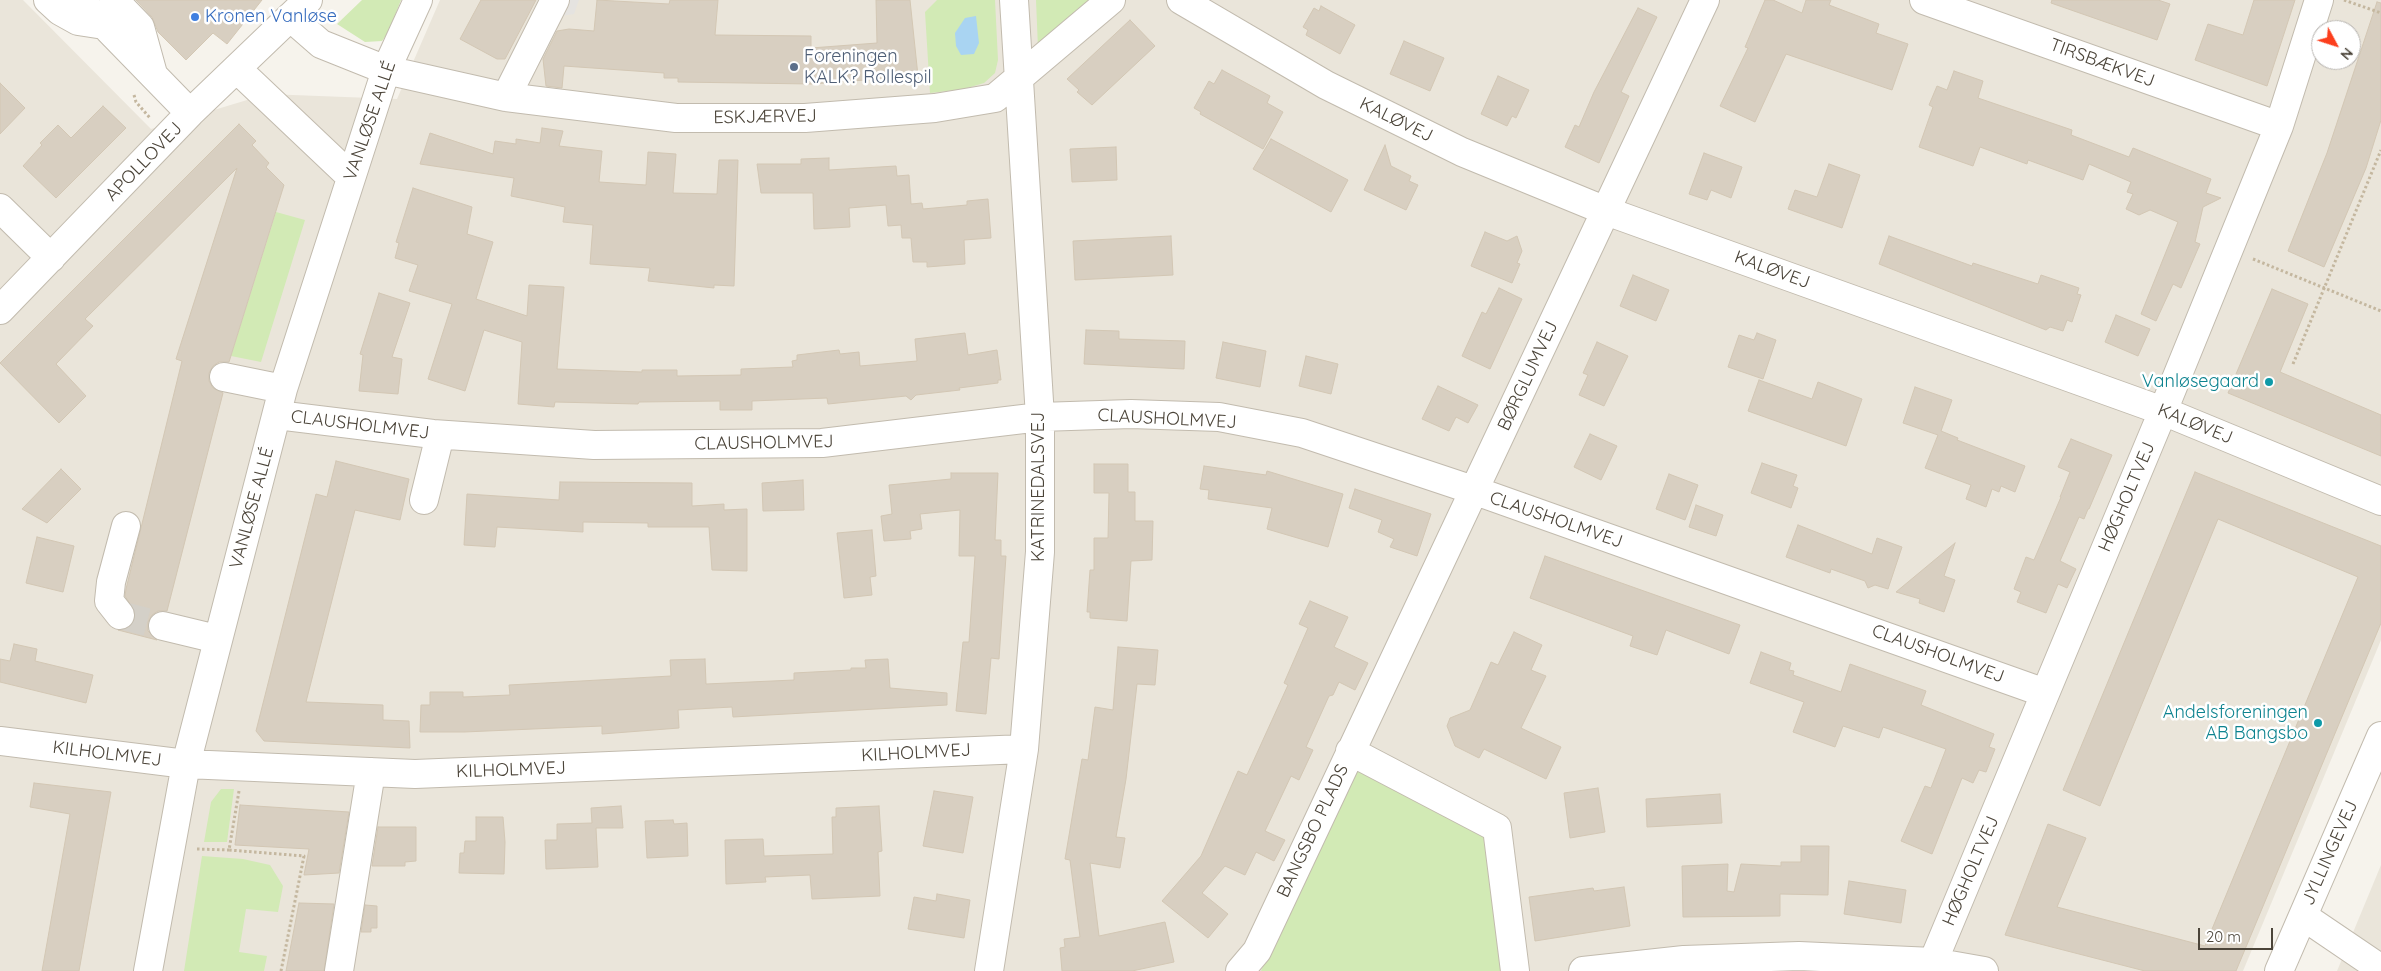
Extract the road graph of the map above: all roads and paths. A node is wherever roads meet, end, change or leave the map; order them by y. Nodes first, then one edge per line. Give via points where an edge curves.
1 (48, 0) edge
2 (80, 0) edge
3 (114, 0) edge
4 (418, 0) edge
5 (555, 0) edge
6 (1014, 0) edge
7 (1111, 0) edge
8 (1181, 0) edge
9 (1706, 0) edge
10 (1924, 0) edge
11 (2319, 0) edge
12 (2342, 0) edge
13 (299, 8) edge
14 (2381, 13) edge
15 (105, 26) junction
16 (237, 68) junction
17 (386, 70) junction
18 (154, 76) junction
19 (1020, 77) junction
20 (506, 96) junction
21 (190, 113) junction
22 (2279, 126) junction
23 (2381, 150) edge
24 (351, 176) junction
25 (0, 208) edge
26 (1606, 211) junction
27 (2229, 249) junction
28 (51, 258) junction
29 (2325, 288) junction
30 (0, 310) edge
31 (2381, 311) edge
32 (2293, 364) dead end
33 (224, 377) dead end
34 (283, 389) junction
35 (2163, 411) junction
36 (277, 416) junction
37 (1040, 417) junction
38 (440, 435) junction
39 (1473, 490) junction
40 (424, 500) dead end
41 (2381, 501) edge
42 (126, 526) dead end
43 (120, 615) dead end
44 (163, 626) tunnel mouth
45 (217, 639) junction
46 (2045, 693) junction
47 (2381, 736) edge
48 (0, 741) edge
49 (1024, 748) junction
50 (1350, 751) junction
51 (186, 764) junction
52 (243, 766) junction
53 (371, 772) junction
54 (171, 848) junction
55 (229, 850) junction
56 (2302, 916) junction
57 (1933, 962) junction
58 (2381, 969) edge
59 (148, 971) edge
60 (281, 971) edge
61 (339, 971) edge
62 (990, 971) edge
63 (1240, 971) edge
64 (1515, 971) edge
65 (1583, 971) edge
66 (1982, 971) edge
67 (2280, 971) edge

1 - 15 street via 78,21
2 - 15 street
3 - 18 street via 140,27
4 - 17 street, VANLØSE ALLÉ
5 - 20 street
6 - 19 street, KATRINEDALSVEJ
7 - 19 street, ESKJÆRVEJ
8 - 26 street, KALØVEJ via 1326,85 1462,152
9 - 26 street, BØRGLUMVEJ
10 - 22 street, TIRSBÆKVEJ
11 - 22 street, HØGHOLTVEJ
12 - 14 path
13 - 16 street, APOLLOVEJ
13 - 17 street, APOLLOVEJ via 321,44
15 - 18 street
16 - 21 street, APOLLOVEJ
16 - 24 street
17 - 20 street, ESKJÆRVEJ
17 - 24 street, VANLØSE ALLÉ
18 - 21 street
19 - 20 street, ESKJÆRVEJ via 995,98 935,108 805,118 676,118
19 - 37 street, KATRINEDALSVEJ
21 - 28 street, APOLLOVEJ
22 - 27 street, HØGHOLTVEJ
23 - 29 path
24 - 34 street, VANLØSE ALLÉ
25 - 28 street
26 - 35 street, KALØVEJ
26 - 39 street, BØRGLUMVEJ
27 - 29 path
27 - 35 street, HØGHOLTVEJ
28 - 30 street, APOLLOVEJ
29 - 31 path
29 - 32 path
33 - 34 street
34 - 36 street, VANLØSE ALLÉ
35 - 41 street, KALØVEJ
35 - 46 street, HØGHOLTVEJ
36 - 38 street, CLAUSHOLMVEJ
36 - 45 street, VANLØSE ALLÉ
37 - 38 street, CLAUSHOLMVEJ via 822,443 594,445
37 - 39 street, CLAUSHOLMVEJ via 1131,414 1219,417 1302,433
37 - 49 street, KATRINEDALSVEJ via 1040,552
38 - 40 street
39 - 46 street, CLAUSHOLMVEJ
39 - 50 street, BØRGLUMVEJ
42 - 43 street via 109,601
44 - 45 street
45 - 51 street, VANLØSE ALLÉ
46 - 57 street, HØGHOLTVEJ
47 - 56 street, JYLLINGEVEJ
48 - 51 street, KILHOLMVEJ
49 - 53 street, KILHOLMVEJ via 415,774
49 - 62 street, KATRINEDALSVEJ
50 - 63 street, BANGSBO PLADS via 1257,951
50 - 64 street, BANGSBO PLADS via 1497,828
51 - 52 street, KILHOLMVEJ
51 - 54 street, VANLØSE ALLÉ
52 - 53 street, KILHOLMVEJ
52 - 55 path
53 - 61 street
54 - 55 path
54 - 59 street, VANLØSE ALLÉ
55 - 60 path via 304,856
56 - 58 street
56 - 67 street, JYLLINGEVEJ
57 - 65 street via 1799,956 1684,960
57 - 66 street

